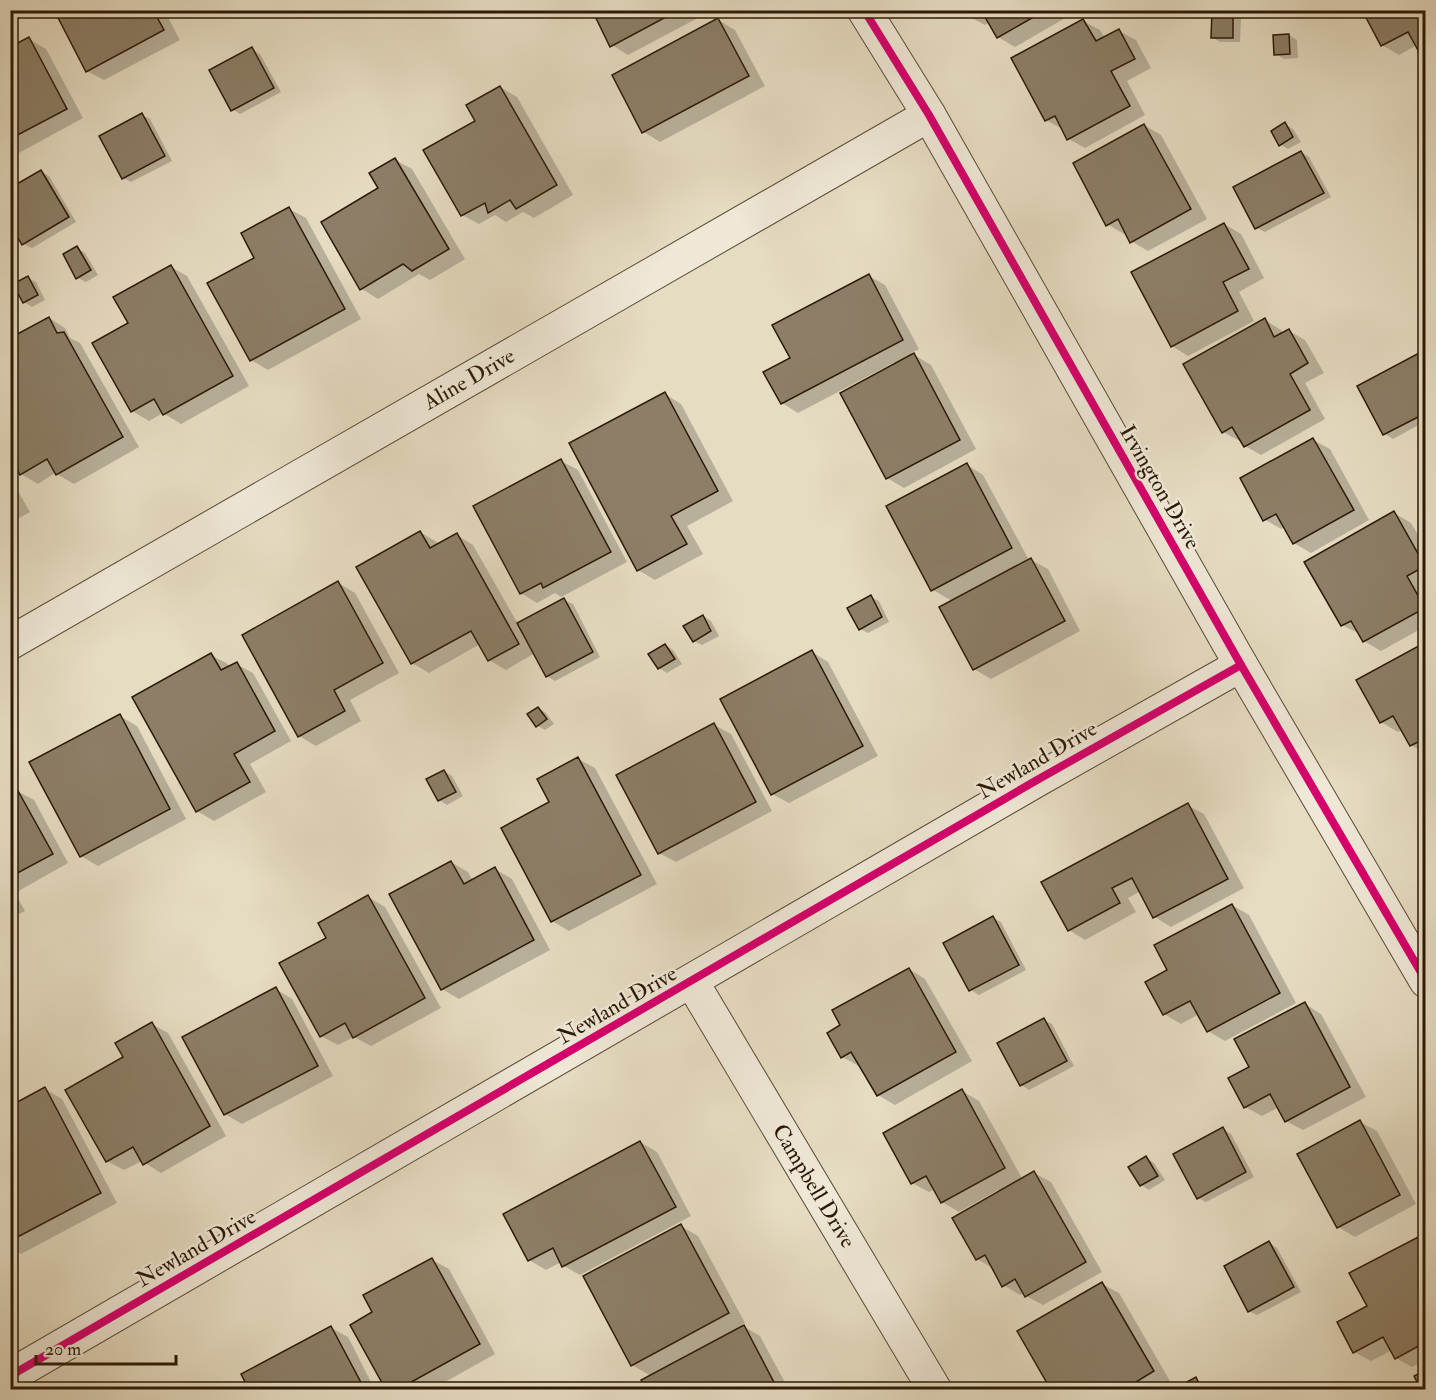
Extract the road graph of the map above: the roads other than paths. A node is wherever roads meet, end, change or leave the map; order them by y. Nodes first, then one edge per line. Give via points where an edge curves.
1 (864, 10) edge
2 (928, 116) junction
3 (10, 642) edge
4 (1241, 665) junction
5 (1425, 981) edge
6 (692, 982) junction
7 (10, 1376) edge
8 (935, 1389) edge

1 - 2 street, Irvington Drive
2 - 3 street, Aline Drive
2 - 4 street, Irvington Drive
4 - 5 street, Irvington Drive
4 - 6 street, Newland Drive
6 - 7 street, Newland Drive
6 - 8 street, Campbell Drive

